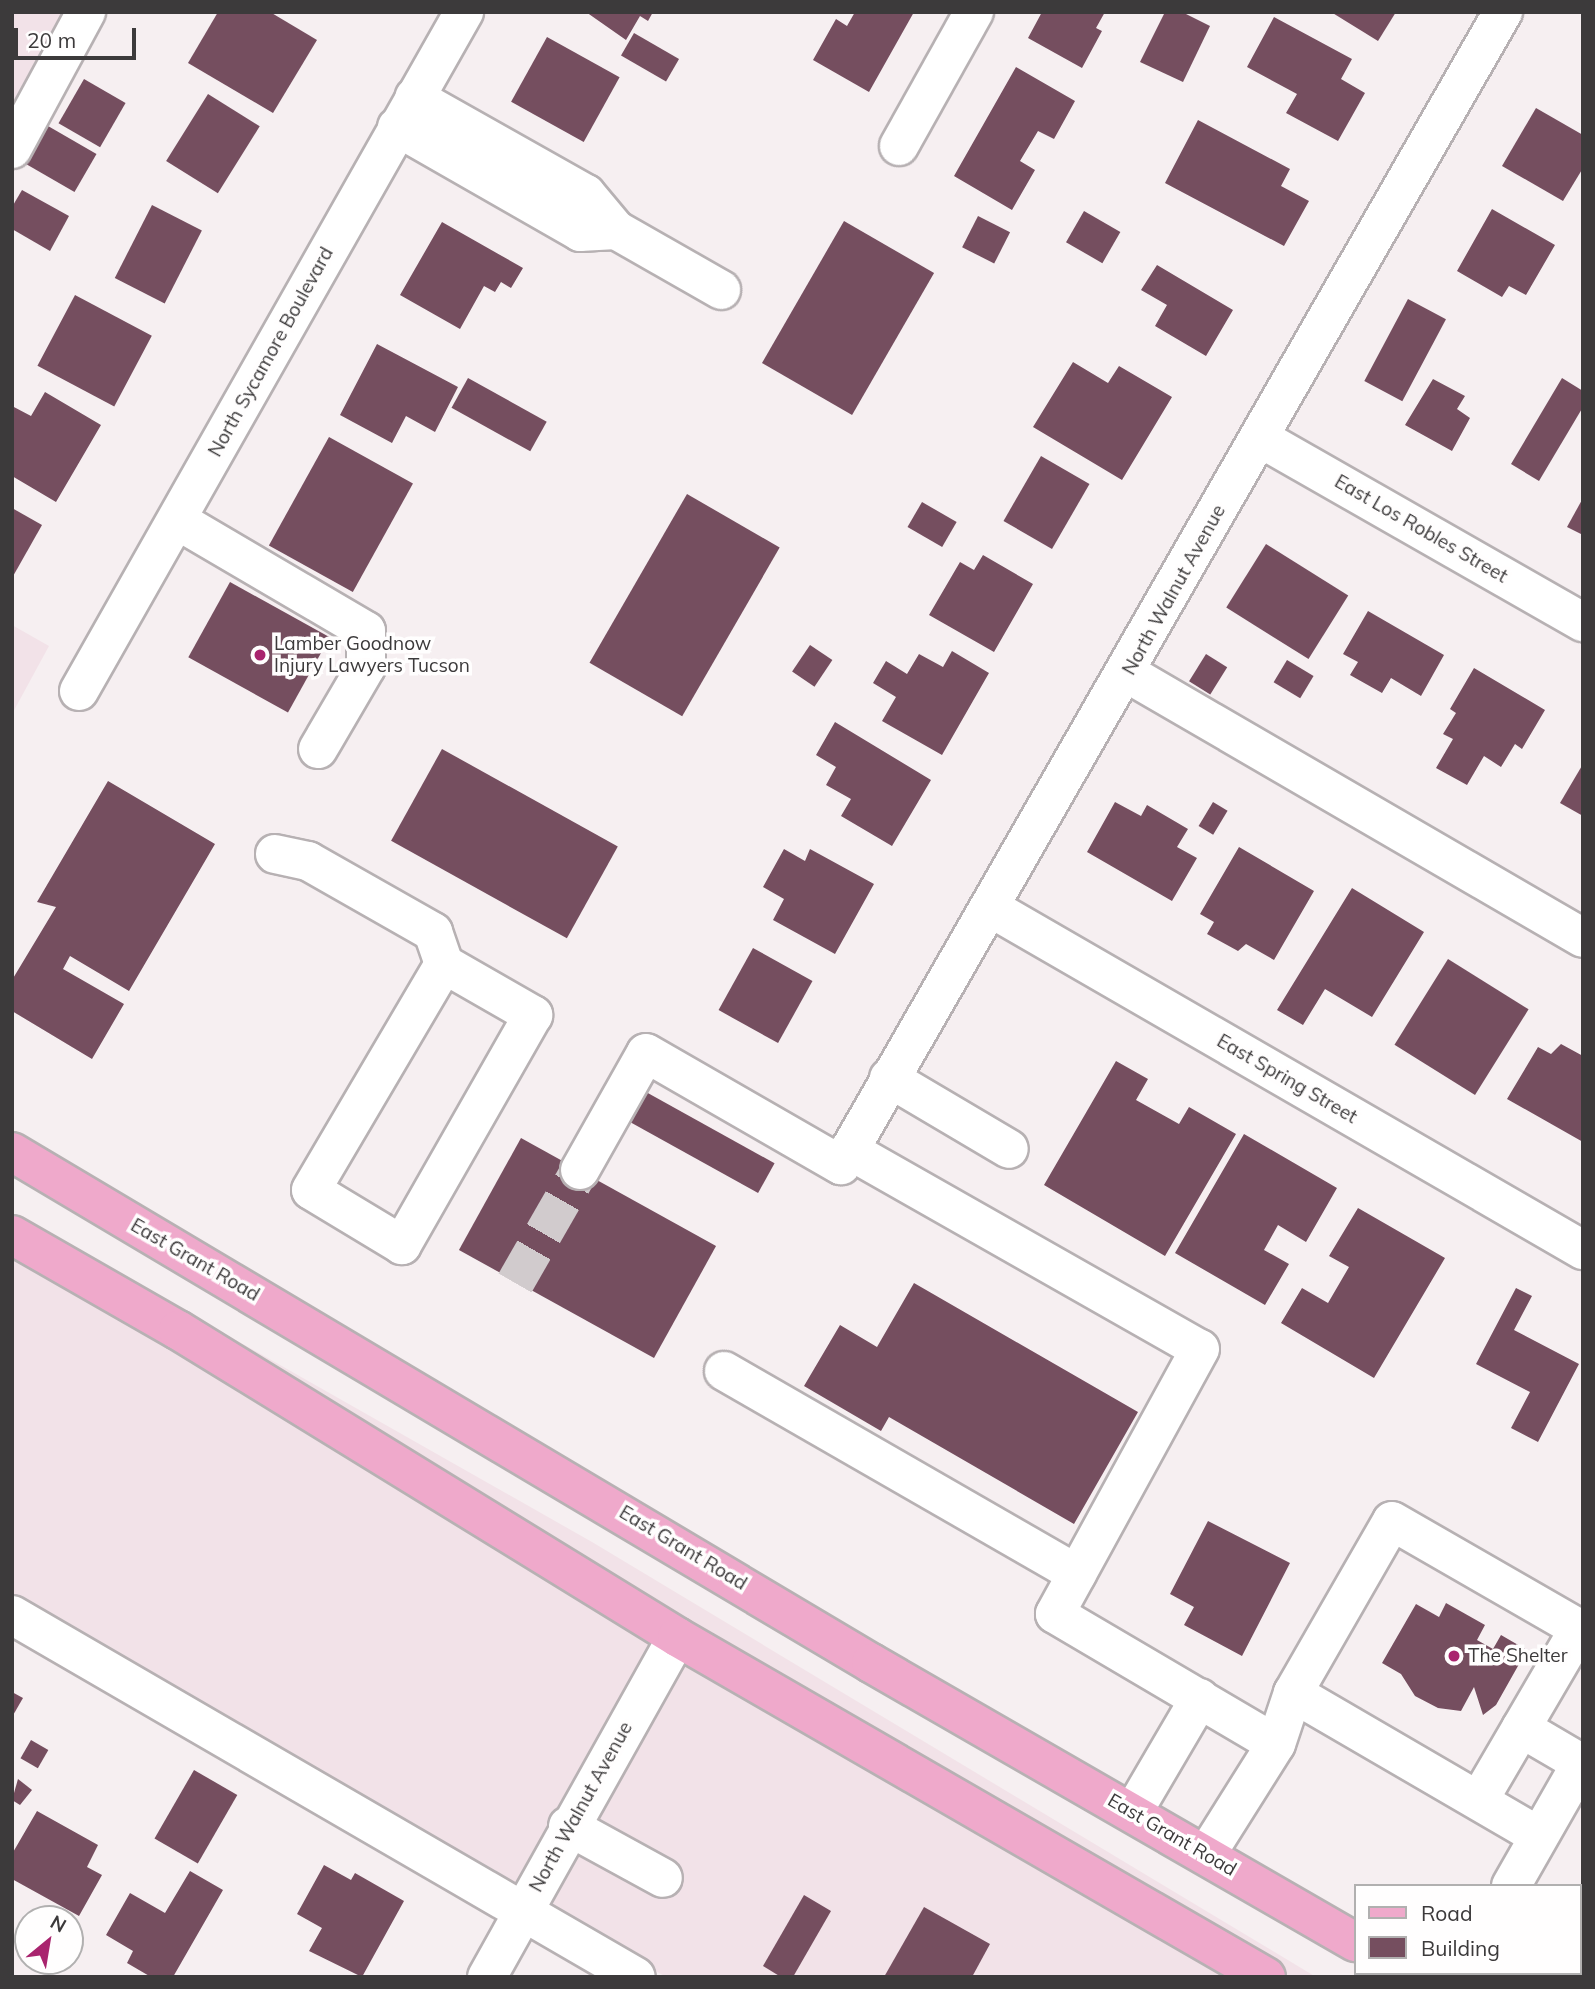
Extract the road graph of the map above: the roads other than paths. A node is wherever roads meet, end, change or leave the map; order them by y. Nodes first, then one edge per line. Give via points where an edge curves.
1 (86, 12) edge
2 (464, 12) edge
3 (974, 12) edge
4 (1503, 12) edge
5 (405, 112) junction
6 (899, 146) dead end
7 (12, 149) edge
8 (721, 290) dead end
9 (1259, 438) junction
10 (177, 520) junction
11 (1583, 622) edge
12 (1127, 673) junction
13 (79, 691) dead end
14 (318, 749) dead end
15 (275, 854) dead end
16 (991, 908) junction
17 (1583, 938) edge
18 (444, 964) junction
19 (889, 1078) junction
20 (1009, 1149) dead end
21 (12, 1152) edge
22 (845, 1157) junction
23 (580, 1170) tunnel mouth
24 (12, 1235) edge
25 (1583, 1250) edge
26 (724, 1371) dead end
27 (1077, 1574) junction
28 (12, 1615) edge
29 (1581, 1630) edge
30 (677, 1637) junction
31 (1293, 1693) junction
32 (1200, 1699) junction
33 (1521, 1728) junction
34 (1276, 1744) junction
35 (1582, 1761) edge
36 (1479, 1800) junction
37 (1133, 1812) junction
38 (568, 1826) junction
39 (1537, 1835) junction
40 (1206, 1855) junction
41 (663, 1878) dead end
42 (1512, 1884) edge
43 (524, 1909) junction
44 (1354, 1941) edge
45 (487, 1977) edge
46 (636, 1977) edge
47 (1266, 1977) edge

1 - 7 street
2 - 5 street, North Sycamore Boulevard
3 - 6 street
4 - 9 street, North Walnut Avenue
5 - 8 street via 580,232 616,230
5 - 10 street, North Sycamore Boulevard
9 - 11 street, East Los Robles Street
9 - 12 street, North Walnut Avenue
10 - 13 street, North Sycamore Boulevard
10 - 14 street via 366,631 366,667
12 - 16 street, North Walnut Avenue
12 - 17 street
15 - 18 street via 308,861 433,932
16 - 19 street, North Walnut Avenue
16 - 25 street, East Spring Street
18 - 18 street via 533,1015 402,1245 311,1190
19 - 20 street
19 - 22 street, North Walnut Avenue
21 - 37 main road, East Grant Road via 871,1663
22 - 23 street via 646,1053
22 - 27 street via 1200,1349
24 - 30 main road via 178,1330
26 - 27 street
27 - 32 street via 1055,1614
28 - 43 street
29 - 31 street via 1392,1521
29 - 33 street
30 - 38 street, North Walnut Avenue
30 - 47 main road
31 - 34 street
31 - 36 street
32 - 34 street
32 - 37 street
33 - 35 street
33 - 36 street
34 - 40 street
35 - 39 street
36 - 39 street
37 - 40 main road, East Grant Road
38 - 41 street
38 - 43 street, North Walnut Avenue
39 - 42 street
40 - 44 main road, East Grant Road
43 - 45 street, North Walnut Avenue
43 - 46 street

